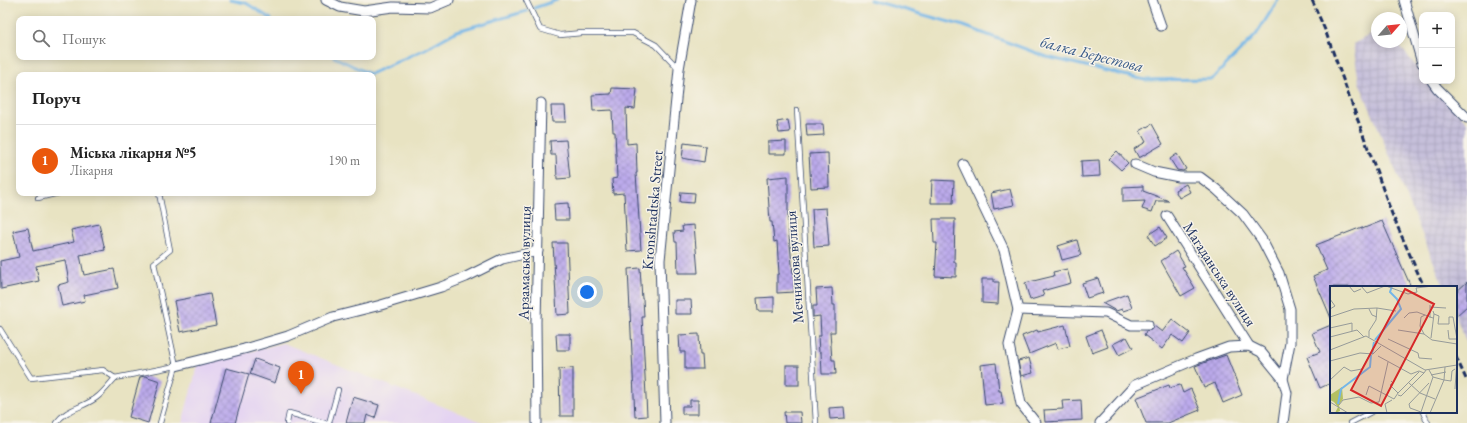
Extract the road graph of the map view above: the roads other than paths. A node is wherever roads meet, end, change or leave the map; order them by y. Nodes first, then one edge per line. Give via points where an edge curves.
1 (326, 0) edge
2 (449, 0) edge
3 (526, 0) edge
4 (691, 0) edge
5 (1152, 0) edge
6 (1404, 0) edge
7 (1161, 26) dead end
8 (1419, 52) edge
9 (679, 69) junction
10 (1434, 84) edge
11 (542, 103) dead end
12 (797, 110) dead end
13 (1467, 118) edge
14 (963, 164) dead end
15 (1135, 164) dead end
16 (47, 196) edge
17 (160, 196) edge
18 (38, 198) dead end
19 (1167, 216) dead end
20 (538, 251) junction
21 (1018, 310) junction
22 (1148, 325) dead end
23 (0, 329) edge
24 (1249, 346) junction
25 (176, 366) junction
26 (115, 378) junction
27 (1283, 379) junction
28 (338, 390) dead end
29 (1369, 413) edge
30 (1423, 413) edge
31 (56, 423) edge
32 (160, 423) edge
33 (287, 423) edge
34 (327, 423) edge
35 (537, 423) edge
36 (665, 423) edge
37 (816, 423) edge
38 (1036, 423) edge
39 (1100, 423) edge
40 (1283, 423) edge
41 (1350, 423) edge
42 (1428, 423) edge

1 - 2 street via 340,7 364,11 430,8
3 - 9 lane via 540,29 560,35 633,33 656,45
4 - 9 street, Kronshtadtska Street
5 - 7 street
6 - 8 street
9 - 36 street, Kronshtadtska Street via 660,260
10 - 13 street
11 - 20 street, Арзамаська вулиця
12 - 37 lane, Мечникова вулиця
14 - 21 street via 1004,250
15 - 27 street via 1154,172 1179,177 1200,177 1244,214 1262,240 1279,273 1290,308 1290,343
16 - 18 lane
17 - 25 lane via 170,250 154,263
19 - 24 street, Магаданська вулиця
20 - 25 street via 502,259 441,287 333,318 288,336
20 - 35 street, Арзамаська вулиця
21 - 22 street via 1106,313 1131,325
21 - 38 street via 1009,345 1021,404
23 - 26 lane via 31,378 103,370
24 - 27 street via 1261,352
24 - 39 street via 1229,347 1135,385
25 - 26 lane
25 - 32 lane
26 - 31 lane via 94,399 61,416
27 - 40 street via 1287,393
28 - 34 lane
29 - 41 lane
30 - 42 lane
33 - 34 lane via 289,413

